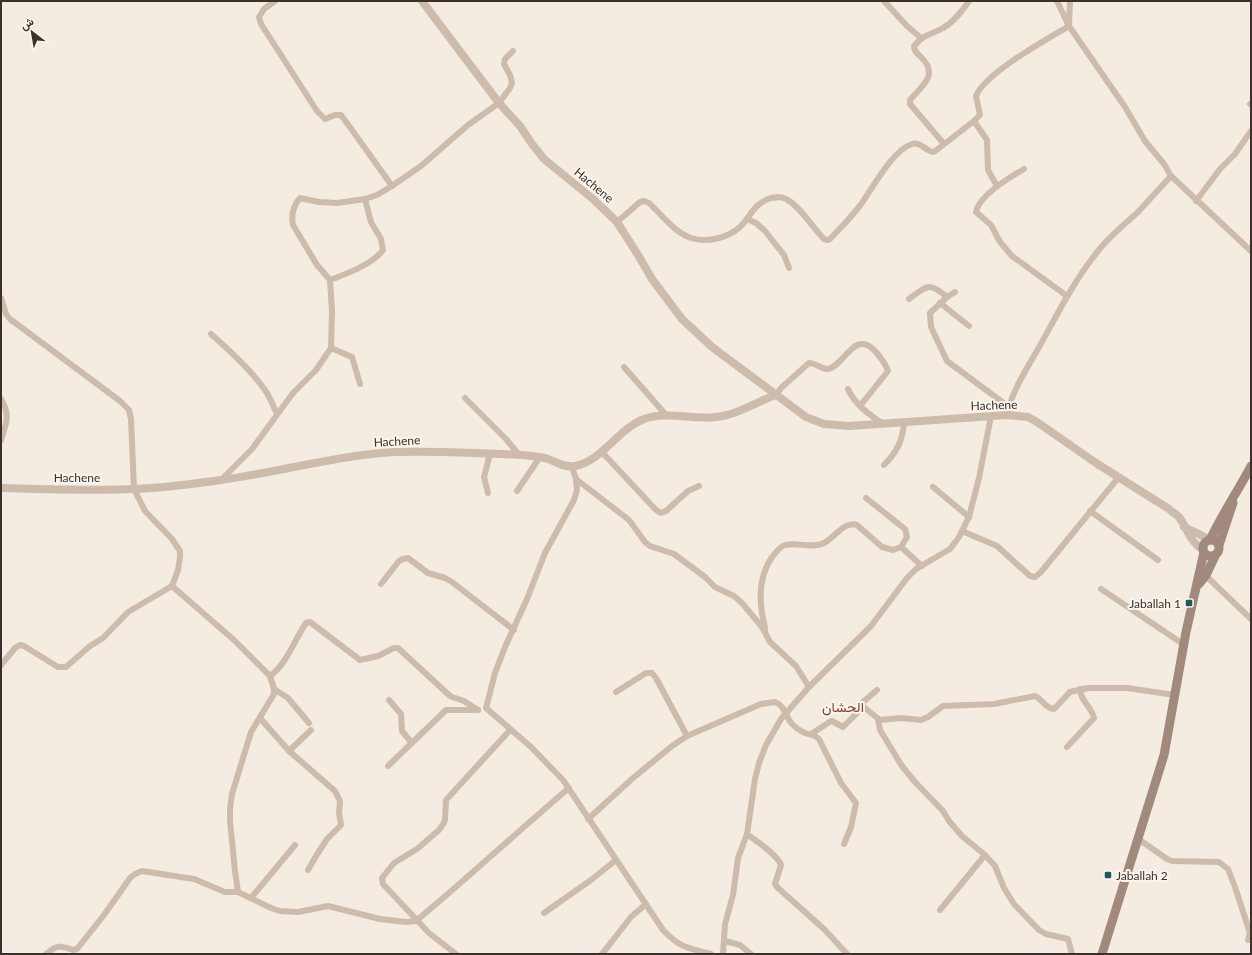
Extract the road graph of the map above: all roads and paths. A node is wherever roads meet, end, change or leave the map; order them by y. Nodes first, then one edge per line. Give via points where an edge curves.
1 (276, 1) edge
2 (422, 1) edge
3 (884, 1) edge
4 (969, 1) edge
5 (1056, 1) edge
6 (1070, 1) edge
7 (1069, 26) junction
8 (921, 38) junction
9 (513, 51) dead end
10 (499, 103) junction
11 (974, 121) junction
12 (1251, 131) edge
13 (944, 144) junction
14 (1024, 169) dead end
15 (1171, 176) junction
16 (392, 186) junction
17 (997, 186) junction
18 (365, 199) junction
19 (1196, 201) junction
20 (747, 219) junction
21 (617, 222) junction
22 (1251, 251) edge
23 (789, 268) dead end
24 (330, 280) junction
25 (955, 292) dead end
26 (1068, 296) junction
27 (946, 297) junction
28 (1, 298) edge
29 (909, 299) dead end
30 (940, 303) junction
31 (969, 326) dead end
32 (211, 334) dead end
33 (331, 348) junction
34 (624, 367) dead end
35 (360, 384) dead end
36 (848, 389) dead end
37 (776, 395) junction
38 (465, 398) dead end
39 (1, 399) edge
40 (860, 406) junction
41 (1008, 411) junction
42 (277, 414) junction
43 (666, 415) junction
44 (991, 416) junction
45 (904, 422) junction
46 (884, 424) junction
47 (1, 440) edge
48 (602, 451) junction
49 (490, 454) junction
50 (519, 455) junction
51 (540, 457) junction
52 (884, 465) dead end
53 (1251, 466) edge
54 (572, 467) junction
55 (1118, 478) junction
56 (576, 479) junction
57 (221, 480) junction
58 (699, 486) dead end
59 (932, 487) dead end
60 (1, 488) edge
61 (134, 489) junction
62 (517, 491) dead end
63 (488, 493) dead end
64 (1235, 496) junction
65 (866, 498) dead end
66 (1090, 511) junction
67 (969, 517) junction
68 (1184, 528) junction
69 (962, 531) junction
70 (1209, 540) junction
71 (1219, 545) junction
72 (901, 547) junction
73 (1204, 551) junction
74 (1216, 554) junction
75 (1158, 560) dead end
76 (922, 566) junction
77 (1203, 572) junction
78 (381, 584) dead end
79 (172, 586) junction
80 (1101, 589) dead end
81 (1251, 619) edge
82 (514, 630) junction
83 (766, 634) junction
84 (1183, 644) junction
85 (1, 665) edge
86 (270, 676) junction
87 (809, 686) junction
88 (274, 689) junction
89 (1080, 689) junction
90 (877, 690) dead end
91 (616, 692) dead end
92 (1175, 695) junction
93 (389, 700) dead end
94 (861, 705) junction
95 (486, 708) junction
96 (478, 710) junction
97 (787, 713) junction
98 (260, 718) junction
99 (878, 719) junction
100 (309, 723) dead end
101 (311, 730) dead end
102 (510, 730) junction
103 (811, 734) junction
104 (687, 736) junction
105 (411, 742) junction
106 (1067, 747) dead end
107 (289, 751) junction
108 (388, 766) dead end
109 (569, 788) junction
110 (588, 819) junction
111 (747, 834) junction
112 (1137, 838) junction
113 (844, 844) dead end
114 (295, 845) dead end
115 (985, 855) junction
116 (616, 860) junction
117 (308, 870) dead end
118 (238, 892) junction
119 (251, 898) junction
120 (646, 904) junction
121 (940, 910) dead end
122 (544, 913) dead end
123 (416, 921) junction
124 (1248, 940) dead end
125 (724, 941) junction
126 (46, 954) edge
127 (456, 954) edge
128 (602, 954) edge
129 (711, 954) edge
130 (723, 954) edge
131 (751, 954) edge
132 (847, 954) edge
133 (1072, 954) edge
134 (1102, 954) edge

1 - 16 street via 264,9 259,17 261,24 317,111 325,119 341,115
2 - 10 street, Hachene
3 - 8 street
4 - 8 street via 949,24
5 - 7 street
6 - 7 street
7 - 11 street via 999,70 986,82 976,96 980,115
7 - 15 street
8 - 13 street via 914,49 929,68 929,76 910,100 910,104
9 - 10 street via 504,59 512,83
10 - 16 street
10 - 21 street, Hachene via 544,159
11 - 13 street
11 - 17 street via 987,140 988,170
12 - 19 street
13 - 20 street via 932,153 917,144 902,151 889,163 860,207 828,240 821,237 791,203 782,197 762,202 754,208
14 - 17 street
15 - 19 street
15 - 26 street via 1094,255
16 - 18 street via 378,195
17 - 26 street via 982,201 976,212 991,225 1000,242 1012,256
18 - 24 street via 383,250 360,267
18 - 24 street via 337,203 300,198 293,208 293,225 317,265
19 - 22 street
20 - 21 street via 740,227 722,237 700,240 679,231 644,201
20 - 23 street via 765,231 784,255
21 - 37 street, Hachene via 652,279 682,319 712,347
24 - 33 street
25 - 27 street
26 - 41 street via 1017,388
27 - 29 street via 931,286 925,287
27 - 30 street
28 - 61 street via 10,319 129,410
30 - 31 street
30 - 41 street via 930,313 931,327 947,361
32 - 42 street via 243,363 265,390
33 - 35 street via 352,357
33 - 42 street via 316,370
34 - 43 street
36 - 40 street
37 - 40 street via 780,388 810,363 831,368 849,350 864,344 876,352 886,364 888,371
37 - 43 street via 724,416 704,418
37 - 46 street, Hachene via 806,417 824,424
38 - 50 street
39 - 47 street via 8,421
40 - 46 street
41 - 44 street, Hachene
41 - 55 street, Hachene via 1037,422
42 - 57 street via 252,449
43 - 48 street via 651,417 633,424
44 - 45 street, Hachene
44 - 67 street
45 - 46 street, Hachene
45 - 52 street via 898,448
48 - 54 street
48 - 58 street via 656,510 661,512 666,511 688,491
49 - 50 street, Hachene
49 - 57 street, Hachene via 425,451 370,454
49 - 63 street via 484,478
50 - 51 street, Hachene
51 - 54 street, Hachene
51 - 62 street
53 - 64 main road
54 - 56 street
55 - 66 street
55 - 68 street, Hachene via 1169,509 1179,518
56 - 82 street via 577,490 574,500 545,553
56 - 83 street via 629,520 650,546 674,554 715,587 738,599
57 - 61 street, Hachene
59 - 67 street
60 - 61 street, Hachene
61 - 79 street via 145,511 172,539 180,552 178,570
64 - 70 main road
64 - 71 main road
65 - 72 street via 905,529 907,537
66 - 69 street via 1035,577 1030,576 997,546
66 - 75 street
67 - 69 street
68 - 70 street
68 - 73 street, Hachene
69 - 76 street via 950,549
70 - 71 main road via 1214,540
70 - 73 main road via 1204,544
71 - 74 main road
72 - 76 street
72 - 83 street via 893,550 882,547 853,524 847,525 825,543 816,546 782,546 768,564 762,578 762,612
73 - 74 main road via 1208,556
73 - 77 main road
74 - 77 main road
76 - 87 street via 907,578 871,626
77 - 81 street
77 - 84 main road via 1197,586
78 - 82 street via 399,561 408,558 428,574 452,582
79 - 85 street via 128,612 103,638 66,667 58,667 20,645
79 - 86 street via 234,640
80 - 84 street
82 - 95 street via 505,646
83 - 87 street via 770,642 796,666
84 - 92 main road
86 - 88 street
86 - 96 street via 278,668 306,623 310,622 360,660 398,648 452,698 464,701
87 - 97 street
88 - 98 street
88 - 100 street via 288,698
89 - 92 street via 1118,687
89 - 99 street via 1070,692 1052,710 1035,696 994,704 943,706 921,720
89 - 106 street via 1081,697 1094,718
90 - 94 street
91 - 104 street via 646,673 652,673
92 - 112 main road via 1158,778
93 - 105 street via 401,714 402,731
94 - 99 street
94 - 103 street via 860,710 843,727 830,721
95 - 96 street
95 - 102 street
96 - 105 street via 446,710
97 - 103 street via 795,727 806,734
97 - 104 street via 778,703 761,704
97 - 111 street via 773,733 759,763
98 - 107 street
98 - 118 street via 251,732 238,771 230,809
99 - 115 street via 880,730 902,766 962,836
101 - 107 street
102 - 109 street via 544,760
102 - 123 street via 446,800 445,819 439,830 417,849 394,863 382,878 383,884
103 - 113 street via 819,739 841,783 856,803
104 - 110 street via 633,778
105 - 108 street
107 - 117 street via 335,791 340,801 341,825 327,839
109 - 110 street
109 - 123 street
110 - 116 street
111 - 125 street via 738,858
111 - 132 street via 780,863 776,887 825,930
112 - 124 street via 1172,861 1219,862 1226,866 1236,887 1250,933
112 - 134 main road
114 - 119 street
115 - 121 street
115 - 133 street via 995,866 1014,904 1039,930 1068,939
116 - 120 street
116 - 122 street
118 - 119 street
118 - 126 street via 225,892 194,879 142,871 130,878 77,949 59,946
119 - 123 street via 280,911 298,912 328,906 380,919
120 - 128 street via 631,917
120 - 129 street via 663,930 675,942
123 - 127 street
125 - 130 street
125 - 131 street via 740,945

